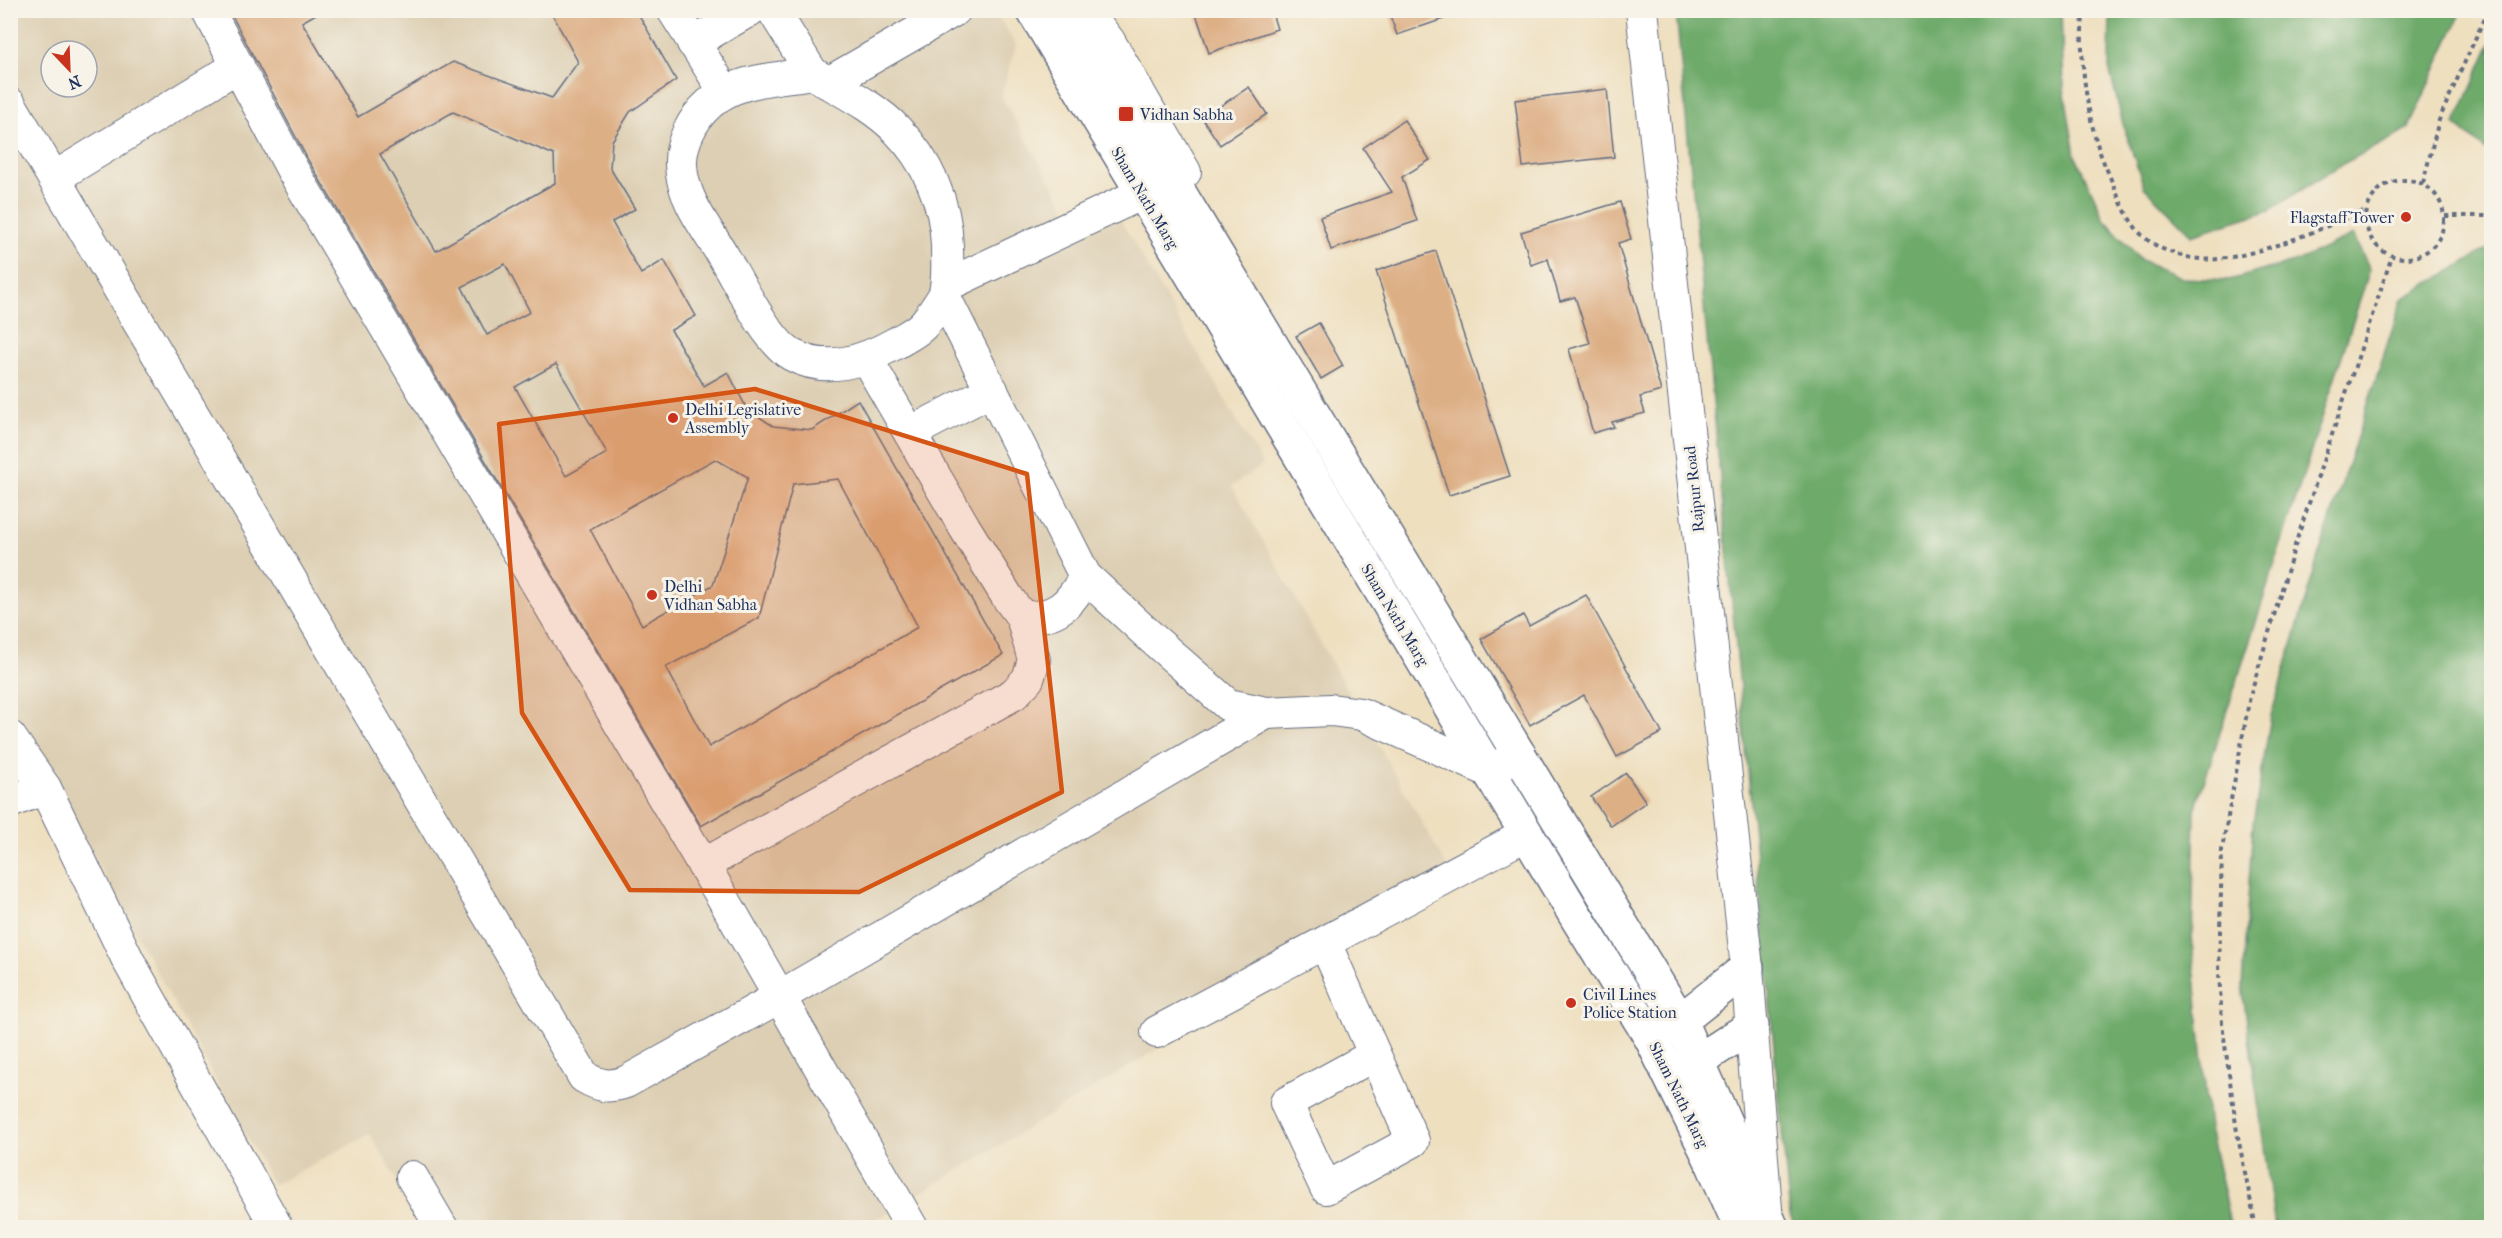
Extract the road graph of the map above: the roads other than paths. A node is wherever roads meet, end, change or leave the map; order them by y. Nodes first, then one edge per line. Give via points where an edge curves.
1 (208, 10) edge
2 (673, 10) edge
3 (750, 10) edge
4 (773, 10) edge
5 (955, 10) edge
6 (1033, 10) edge
7 (1069, 10) edge
8 (1076, 10) edge
9 (1642, 10) edge
10 (693, 43) junction
11 (238, 66) junction
12 (820, 78) junction
13 (725, 92) junction
14 (10, 104) edge
15 (54, 178) junction
16 (1156, 185) junction
17 (946, 291) junction
18 (866, 358) junction
19 (1287, 370) junction
20 (992, 390) junction
21 (910, 433) junction
22 (1085, 576) junction
23 (1022, 617) junction
24 (1266, 713) junction
25 (10, 737) edge
26 (1520, 755) junction
27 (1489, 771) junction
28 (45, 788) junction
29 (10, 802) edge
30 (1527, 834) junction
31 (703, 865) junction
32 (1325, 943) junction
33 (1748, 968) junction
34 (779, 998) junction
35 (1680, 1021) junction
36 (1752, 1026) junction
37 (1157, 1032) dead end
38 (1651, 1038) junction
39 (1374, 1055) dead end
40 (1684, 1070) junction
41 (412, 1177) dead end
42 (1760, 1224) edge
43 (277, 1227) edge
44 (442, 1227) edge
45 (912, 1227) edge

1 - 11 street
2 - 10 street
3 - 10 street
4 - 12 street
5 - 12 street
6 - 16 main road, Sham Nath Marg
7 - 16 main road, Sham Nath Marg
8 - 19 street via 1109,41 1275,325
9 - 33 street, Rajpur Road
10 - 13 street
11 - 15 street
11 - 31 street via 292,169
12 - 13 street via 745,85
12 - 17 street via 896,129 924,164 939,198 946,234
13 - 18 street via 708,104 690,128 683,147 681,165 690,199 757,314 791,355 816,363 843,364
14 - 15 street
15 - 34 street via 584,1077 612,1087 626,1082
16 - 17 street
16 - 19 main road, Sham Nath Marg
16 - 27 main road, Sham Nath Marg
17 - 18 street via 922,326
17 - 20 street
18 - 21 street
19 - 26 main road, Sham Nath Marg
20 - 21 street
20 - 22 street
21 - 23 street
22 - 23 street via 1077,592 1060,609 1041,618
22 - 24 street via 1228,705
23 - 31 street via 1034,660 1028,679 1014,694
24 - 27 street via 1331,710 1361,714
24 - 34 street
25 - 28 street
26 - 27 street
26 - 35 main road, Sham Nath Marg
27 - 30 main road, Sham Nath Marg
28 - 29 street
28 - 43 street via 128,960
30 - 32 street
30 - 38 main road, Sham Nath Marg
31 - 34 street
32 - 37 street
32 - 39 street
33 - 35 main road
33 - 36 street, Rajpur Road
34 - 45 street
35 - 38 main road
35 - 40 main road, Sham Nath Marg
36 - 40 main road
36 - 42 street, Rajpur Road
38 - 40 main road, Sham Nath Marg
40 - 42 main road, Sham Nath Marg
41 - 44 street

